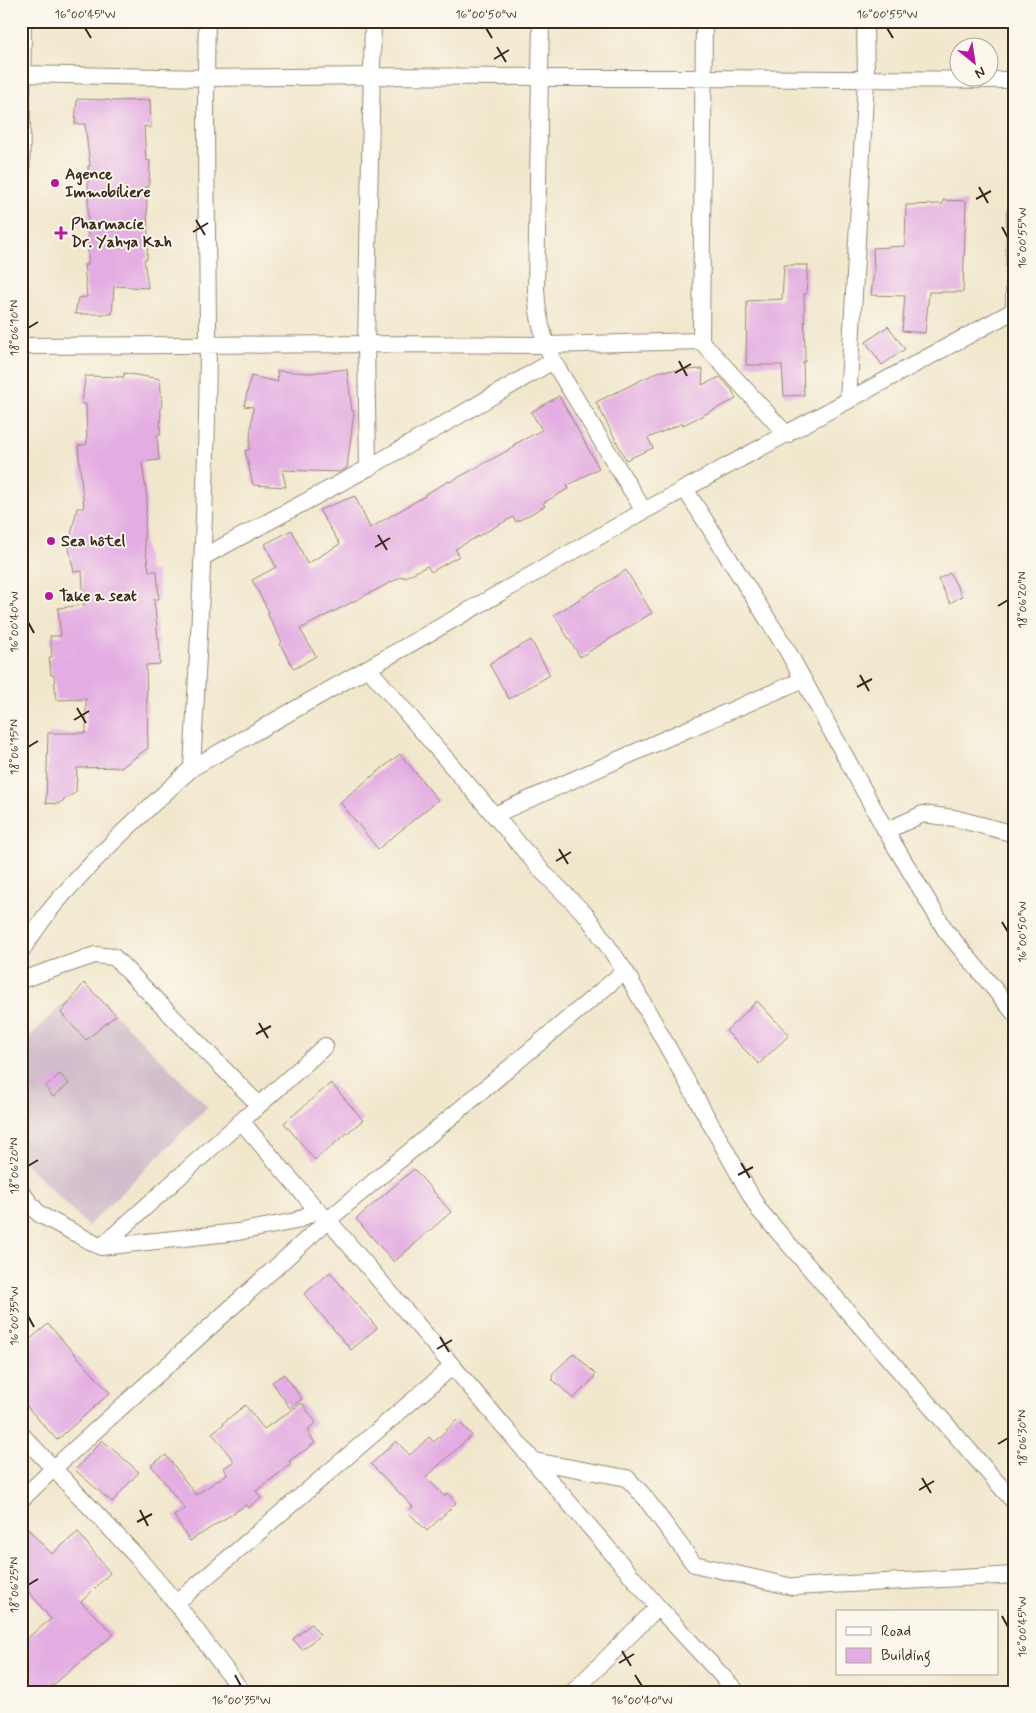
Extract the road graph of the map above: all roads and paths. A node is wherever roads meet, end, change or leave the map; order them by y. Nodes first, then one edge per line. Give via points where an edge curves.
1 (23, 21) edge
2 (207, 21) edge
3 (373, 21) edge
4 (541, 21) edge
5 (704, 21) edge
6 (865, 21) edge
7 (22, 74) edge
8 (372, 76) junction
9 (540, 77) junction
10 (206, 78) junction
11 (704, 78) junction
12 (866, 79) junction
13 (1015, 80) edge
14 (21, 199) edge
15 (1015, 213) edge
16 (1014, 310) edge
17 (701, 341) junction
18 (366, 344) junction
19 (546, 345) junction
20 (21, 346) edge
21 (208, 346) junction
22 (553, 361) junction
23 (848, 401) junction
24 (787, 435) junction
25 (368, 468) junction
26 (685, 489) junction
27 (644, 511) junction
28 (203, 557) junction
29 (368, 668) junction
30 (802, 680) junction
31 (192, 768) junction
32 (494, 815) junction
33 (886, 831) junction
34 (1015, 838) edge
35 (21, 951) edge
36 (625, 970) junction
37 (21, 980) edge
38 (1015, 1014) edge
39 (325, 1046) dead end
40 (258, 1105) junction
41 (241, 1121) junction
42 (21, 1192) edge
43 (323, 1215) junction
44 (101, 1247) junction
45 (453, 1366) junction
46 (21, 1434) edge
47 (534, 1461) junction
48 (54, 1468) junction
49 (21, 1500) edge
50 (1015, 1503) edge
51 (1015, 1575) edge
52 (176, 1603) junction
53 (658, 1606) junction
54 (242, 1692) edge
55 (573, 1692) edge
56 (737, 1692) edge

1 - 7 street
2 - 10 street
3 - 8 street
4 - 9 street
5 - 11 street
6 - 12 street
7 - 10 street
7 - 14 street
8 - 9 street
8 - 10 street
8 - 18 street
9 - 11 street
9 - 19 street via 536,304
10 - 21 street
11 - 12 street
11 - 17 street
12 - 13 street
12 - 23 street
15 - 16 street
16 - 23 street
17 - 19 street
17 - 24 street
18 - 19 street
18 - 21 street
18 - 25 street
19 - 22 street
20 - 21 street
21 - 28 street
22 - 25 street
22 - 27 street
23 - 24 street
24 - 26 street
25 - 28 street
26 - 27 street
26 - 30 street
27 - 29 street
28 - 31 street
29 - 31 street
29 - 32 street
30 - 32 street
30 - 33 street
31 - 35 street via 76,881 49,911
32 - 36 street via 542,871 587,916
33 - 34 street via 923,814 954,818 1011,833
33 - 38 street via 946,931
36 - 43 street
36 - 50 street via 759,1210
37 - 40 street via 96,955 114,957
39 - 40 street
40 - 41 street
41 - 43 street
41 - 44 street
42 - 44 street via 39,1214
43 - 44 street via 247,1230
43 - 45 street
43 - 48 street
45 - 47 street
45 - 52 street
46 - 48 street
47 - 51 street via 627,1478 694,1564 793,1587
47 - 53 street
48 - 49 street
48 - 52 street
52 - 54 street
53 - 55 street
53 - 56 street

